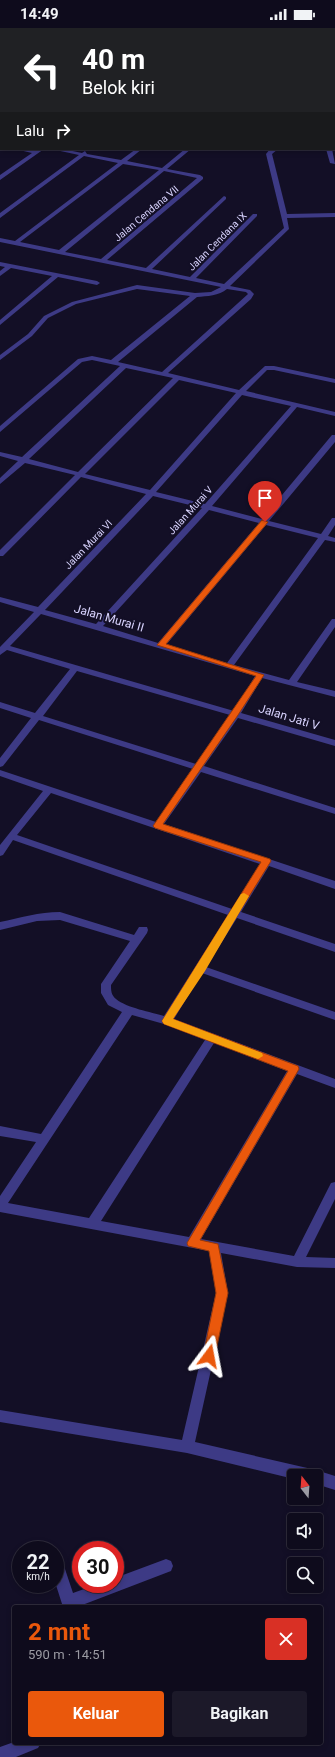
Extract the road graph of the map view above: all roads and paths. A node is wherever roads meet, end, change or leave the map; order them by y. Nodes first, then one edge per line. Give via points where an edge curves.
1 (38, 150) edge
2 (59, 150) edge
3 (90, 150) edge
4 (138, 150) edge
5 (187, 150) edge
6 (272, 150) edge
7 (329, 150) edge
8 (83, 155) junction
9 (123, 162) junction
10 (333, 163) dead end
11 (163, 169) junction
12 (0, 178) edge
13 (224, 198) dead end
14 (256, 215) dead end
15 (335, 215) edge
16 (0, 216) edge
17 (284, 216) junction
18 (0, 240) edge
19 (16, 244) junction
20 (60, 253) junction
21 (102, 261) junction
22 (0, 264) edge
23 (10, 266) junction
24 (147, 271) junction
25 (0, 274) edge
26 (57, 275) junction
27 (191, 280) junction
28 (97, 283) dead end
29 (226, 287) junction
30 (195, 295) junction
31 (0, 323) edge
32 (0, 358) edge
33 (112, 363) junction
34 (124, 366) junction
35 (163, 374) junction
36 (177, 378) junction
37 (335, 382) edge
38 (241, 392) junction
39 (295, 405) junction
40 (335, 414) edge
41 (0, 430) edge
42 (335, 437) edge
43 (0, 454) edge
44 (24, 460) junction
45 (79, 475) junction
46 (0, 482) edge
47 (152, 492) junction
48 (208, 506) junction
49 (335, 520) edge
50 (265, 522) junction
51 (322, 537) junction
52 (335, 540) edge
53 (0, 554) edge
54 (0, 599) edge
55 (38, 610) junction
56 (335, 621) edge
57 (98, 627) junction
58 (161, 645) junction
59 (3, 650) edge
60 (230, 665) junction
61 (76, 667) junction
62 (260, 675) junction
63 (292, 682) junction
64 (335, 694) edge
65 (0, 705) edge
66 (236, 714) junction
67 (37, 717) junction
68 (335, 743) edge
69 (0, 764) edge
70 (199, 767) junction
71 (0, 773) edge
72 (48, 789) junction
73 (335, 811) edge
74 (158, 826) junction
75 (11, 836) junction
76 (0, 853) edge
77 (266, 861) junction
78 (334, 882) edge
79 (233, 914) junction
80 (0, 926) edge
81 (143, 930) dead end
82 (135, 939) junction
83 (335, 948) edge
84 (201, 969) junction
85 (129, 1010) junction
86 (335, 1016) edge
87 (167, 1021) junction
88 (212, 1038) junction
89 (294, 1069) junction
90 (335, 1084) edge
91 (0, 1131) edge
92 (44, 1139) junction
93 (335, 1187) edge
94 (0, 1207) edge
95 (92, 1224) junction
96 (192, 1243) junction
97 (214, 1247) junction
98 (297, 1262) junction
99 (335, 1263) edge
100 (0, 1416) edge
101 (187, 1447) junction
102 (287, 1471) edge
103 (323, 1479) edge
104 (335, 1483) edge
105 (166, 1566) dead end
106 (64, 1587) edge
107 (70, 1605) edge
108 (28, 1745) edge
109 (0, 1755) edge

1 - 12 street
2 - 8 street
3 - 8 street
4 - 9 street
5 - 11 street
6 - 17 street via 269,154
7 - 10 street
8 - 9 street
8 - 16 street
9 - 11 street
9 - 19 street
11 - 20 street
11 - 21 street, Jalan Cendana VII via 201,178
13 - 24 street
14 - 27 street, Jalan Cendana IX
15 - 17 street
17 - 29 street via 288,227 286,231
18 - 19 street
19 - 20 street
20 - 21 street
21 - 24 street
22 - 23 street
23 - 25 street
23 - 26 street
24 - 27 street
26 - 28 street
26 - 31 street
27 - 29 street
29 - 30 street via 217,292
29 - 35 street via 246,290 251,295
30 - 32 street via 137,287 74,303 46,317 30,335
30 - 33 street
33 - 34 street
33 - 41 street via 92,358 80,360
34 - 35 street
34 - 44 street
35 - 36 street
36 - 38 street
36 - 45 street
37 - 38 street, Jalan Murai VI via 270,368 263,370
38 - 39 street
38 - 47 street, Jalan Murai VI
39 - 40 street
39 - 48 street, Jalan Murai V
42 - 50 street
43 - 44 street
44 - 45 street
44 - 46 street
45 - 47 street
45 - 53 street
47 - 48 street
47 - 55 street, Jalan Murai VI
48 - 50 street
48 - 57 street, Jalan Murai V
49 - 51 street
50 - 51 street
50 - 58 street
51 - 52 street
51 - 60 street
54 - 55 street, Jalan Murai II
55 - 57 street, Jalan Murai II
55 - 59 street, Jalan Murai VI
56 - 63 street
57 - 58 street, Jalan Murai II
58 - 60 street, Jalan Murai II
59 - 61 street, Jalan Jati V
60 - 62 street, Jalan Murai II
61 - 66 street, Jalan Jati V
61 - 67 street
62 - 63 street, Jalan Murai II
62 - 66 street
63 - 64 street, Jalan Murai II
65 - 67 street
66 - 68 street, Jalan Jati V
66 - 70 street
67 - 69 street
67 - 70 street
70 - 73 street
70 - 74 street
71 - 72 street
72 - 74 street
72 - 75 street
74 - 77 street
75 - 76 street
75 - 79 street
77 - 78 street
77 - 79 street
79 - 83 street
79 - 84 street
80 - 82 street via 36,916 60,916
81 - 82 street
82 - 85 street via 106,984 106,993 112,1002
84 - 86 street
84 - 87 street
85 - 87 street
85 - 92 street
87 - 88 street
88 - 89 street
88 - 95 street
89 - 90 street
89 - 96 street
91 - 92 street
92 - 94 street
93 - 98 street
94 - 95 street
95 - 96 street
96 - 97 street
97 - 98 street
97 - 101 street via 222,1293
98 - 99 street
100 - 101 street
101 - 102 street
103 - 104 street
105 - 107 street
106 - 107 street
108 - 109 street

